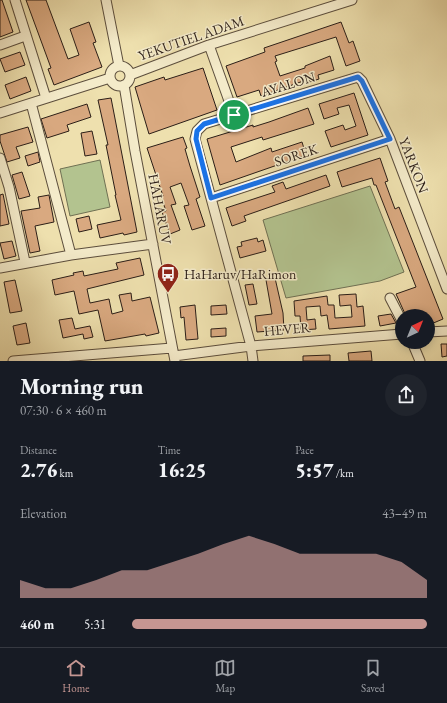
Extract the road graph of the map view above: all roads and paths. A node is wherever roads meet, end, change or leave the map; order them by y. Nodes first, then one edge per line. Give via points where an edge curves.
1 (15, 0) edge
2 (106, 0) edge
3 (352, 0) edge
4 (26, 36) junction
5 (0, 45) edge
6 (209, 45) junction
7 (119, 66) junction
8 (130, 75) junction
9 (358, 77) joint
10 (110, 78) junction
11 (124, 85) junction
12 (46, 98) junction
13 (31, 103) junction
14 (0, 113) edge
15 (234, 115) junction
16 (390, 139) junction
17 (0, 158) edge
18 (211, 198) junction
19 (153, 244) junction
20 (71, 255) junction
21 (25, 262) junction
22 (0, 268) edge
23 (447, 289) edge
24 (390, 298) dead end
25 (396, 309) edge
26 (447, 331) edge
27 (435, 332) edge
28 (395, 335) edge
29 (251, 346) junction
30 (415, 349) edge
31 (174, 355) edge
32 (13, 361) edge
33 (253, 361) edge
34 (420, 361) edge

1 - 4 street
2 - 7 street
3 - 6 street, YEKUTIEL ADAM
4 - 5 street
4 - 12 street
6 - 8 street, YEKUTIEL ADAM
6 - 15 street
7 - 8 street via 126,68
7 - 10 street via 112,70
8 - 11 street
9 - 15 street, AYALON
9 - 16 street, YARKON
10 - 11 street via 114,84
10 - 12 street
11 - 19 street, HAHARUV
12 - 13 street
13 - 14 street
13 - 20 street
15 - 18 street, AYALON via 204,124 197,131 196,139
16 - 18 street, SOREK
16 - 23 street, YARKON
17 - 21 street
18 - 29 street
19 - 20 street
19 - 31 street, HAHARUV
20 - 21 street
21 - 22 street
24 - 25 street
26 - 27 street
28 - 29 street, HEVER
29 - 31 street, HEVER
29 - 33 street
30 - 34 street
31 - 32 street, HEVER

